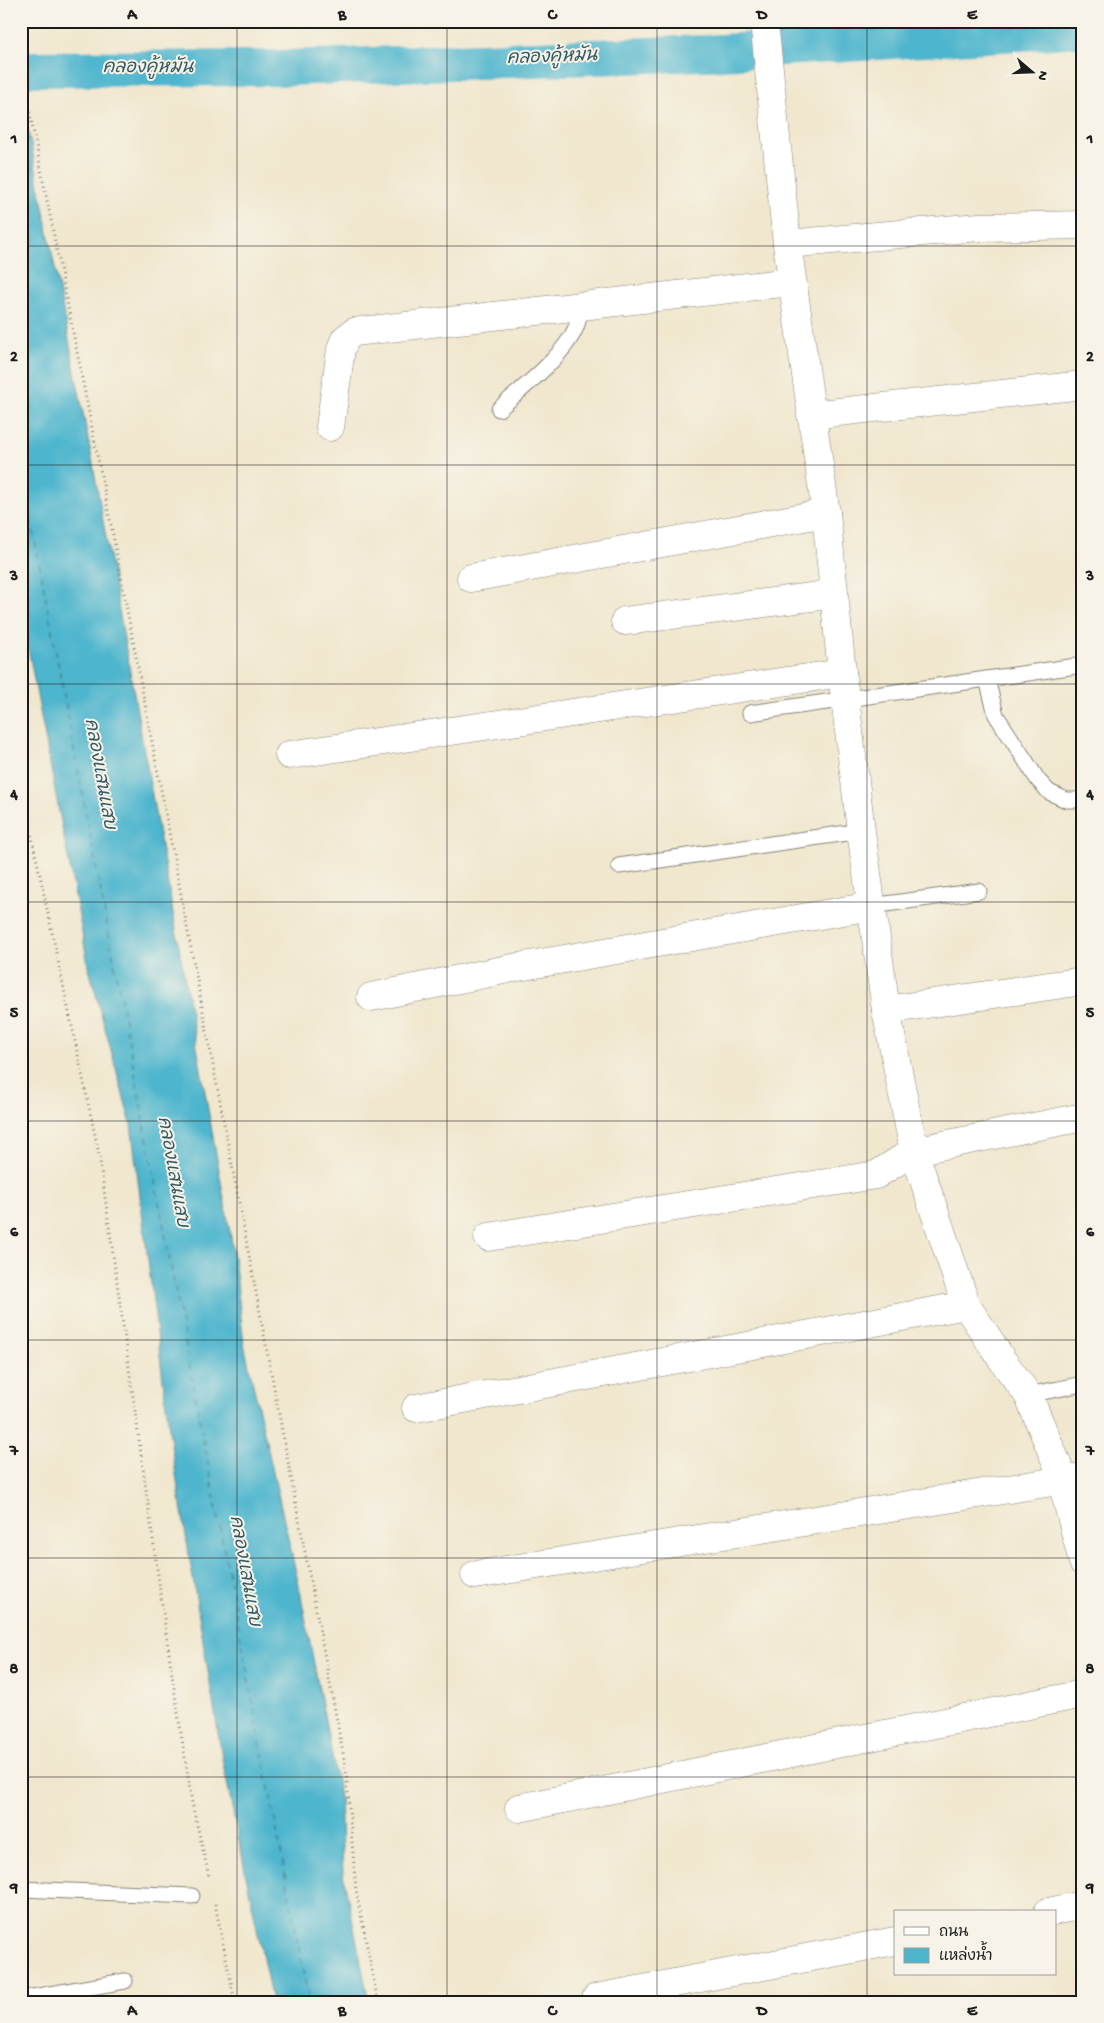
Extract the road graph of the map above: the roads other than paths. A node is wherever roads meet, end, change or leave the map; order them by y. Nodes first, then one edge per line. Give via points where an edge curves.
1 (765, 30) edge
2 (1083, 225) edge
3 (787, 244) junction
4 (791, 282) junction
5 (576, 306) junction
6 (1083, 385) edge
7 (499, 409) dead end
8 (811, 414) junction
9 (330, 428) dead end
10 (826, 513) junction
11 (471, 578) dead end
12 (834, 594) junction
13 (625, 621) dead end
14 (1083, 665) edge
15 (987, 679) junction
16 (843, 686) junction
17 (750, 713) dead end
18 (289, 754) dead end
19 (1083, 800) edge
20 (862, 831) junction
21 (620, 866) dead end
22 (979, 891) dead end
23 (872, 906) junction
24 (1083, 981) edge
25 (371, 997) dead end
26 (886, 1010) junction
27 (1083, 1117) edge
28 (914, 1151) junction
29 (488, 1237) dead end
30 (966, 1305) junction
31 (1083, 1384) edge
32 (1028, 1395) junction
33 (416, 1408) dead end
34 (1072, 1479) edge
35 (1083, 1562) edge
36 (475, 1575) dead end
37 (1083, 1694) edge
38 (519, 1808) dead end
39 (21, 1889) edge
40 (192, 1896) dead end
41 (1083, 1905) edge
42 (1056, 1910) edge
43 (894, 1941) edge
44 (125, 1981) dead end
45 (21, 1998) edge
46 (596, 1998) dead end

1 - 3 street
2 - 3 street via 979,227
3 - 4 street
4 - 5 street
4 - 8 street
5 - 7 lane via 578,319 564,349
5 - 9 street via 354,332 340,349
6 - 8 street
8 - 10 street
10 - 11 street
10 - 12 street
12 - 13 street
12 - 16 street
14 - 15 lane
15 - 16 lane via 951,685
15 - 19 lane via 996,715 1038,780 1049,792 1066,800
16 - 17 lane
16 - 18 street
16 - 20 street
20 - 21 lane
20 - 23 street
22 - 23 lane
23 - 25 street via 518,967
23 - 26 street
24 - 26 street
26 - 28 street
27 - 28 street
28 - 29 street via 876,1175
28 - 30 street
30 - 32 street
30 - 33 street
31 - 32 lane
32 - 34 street via 1058,1466
34 - 35 street
34 - 36 street
37 - 38 street
39 - 40 lane
41 - 42 street
43 - 46 street
44 - 45 lane

